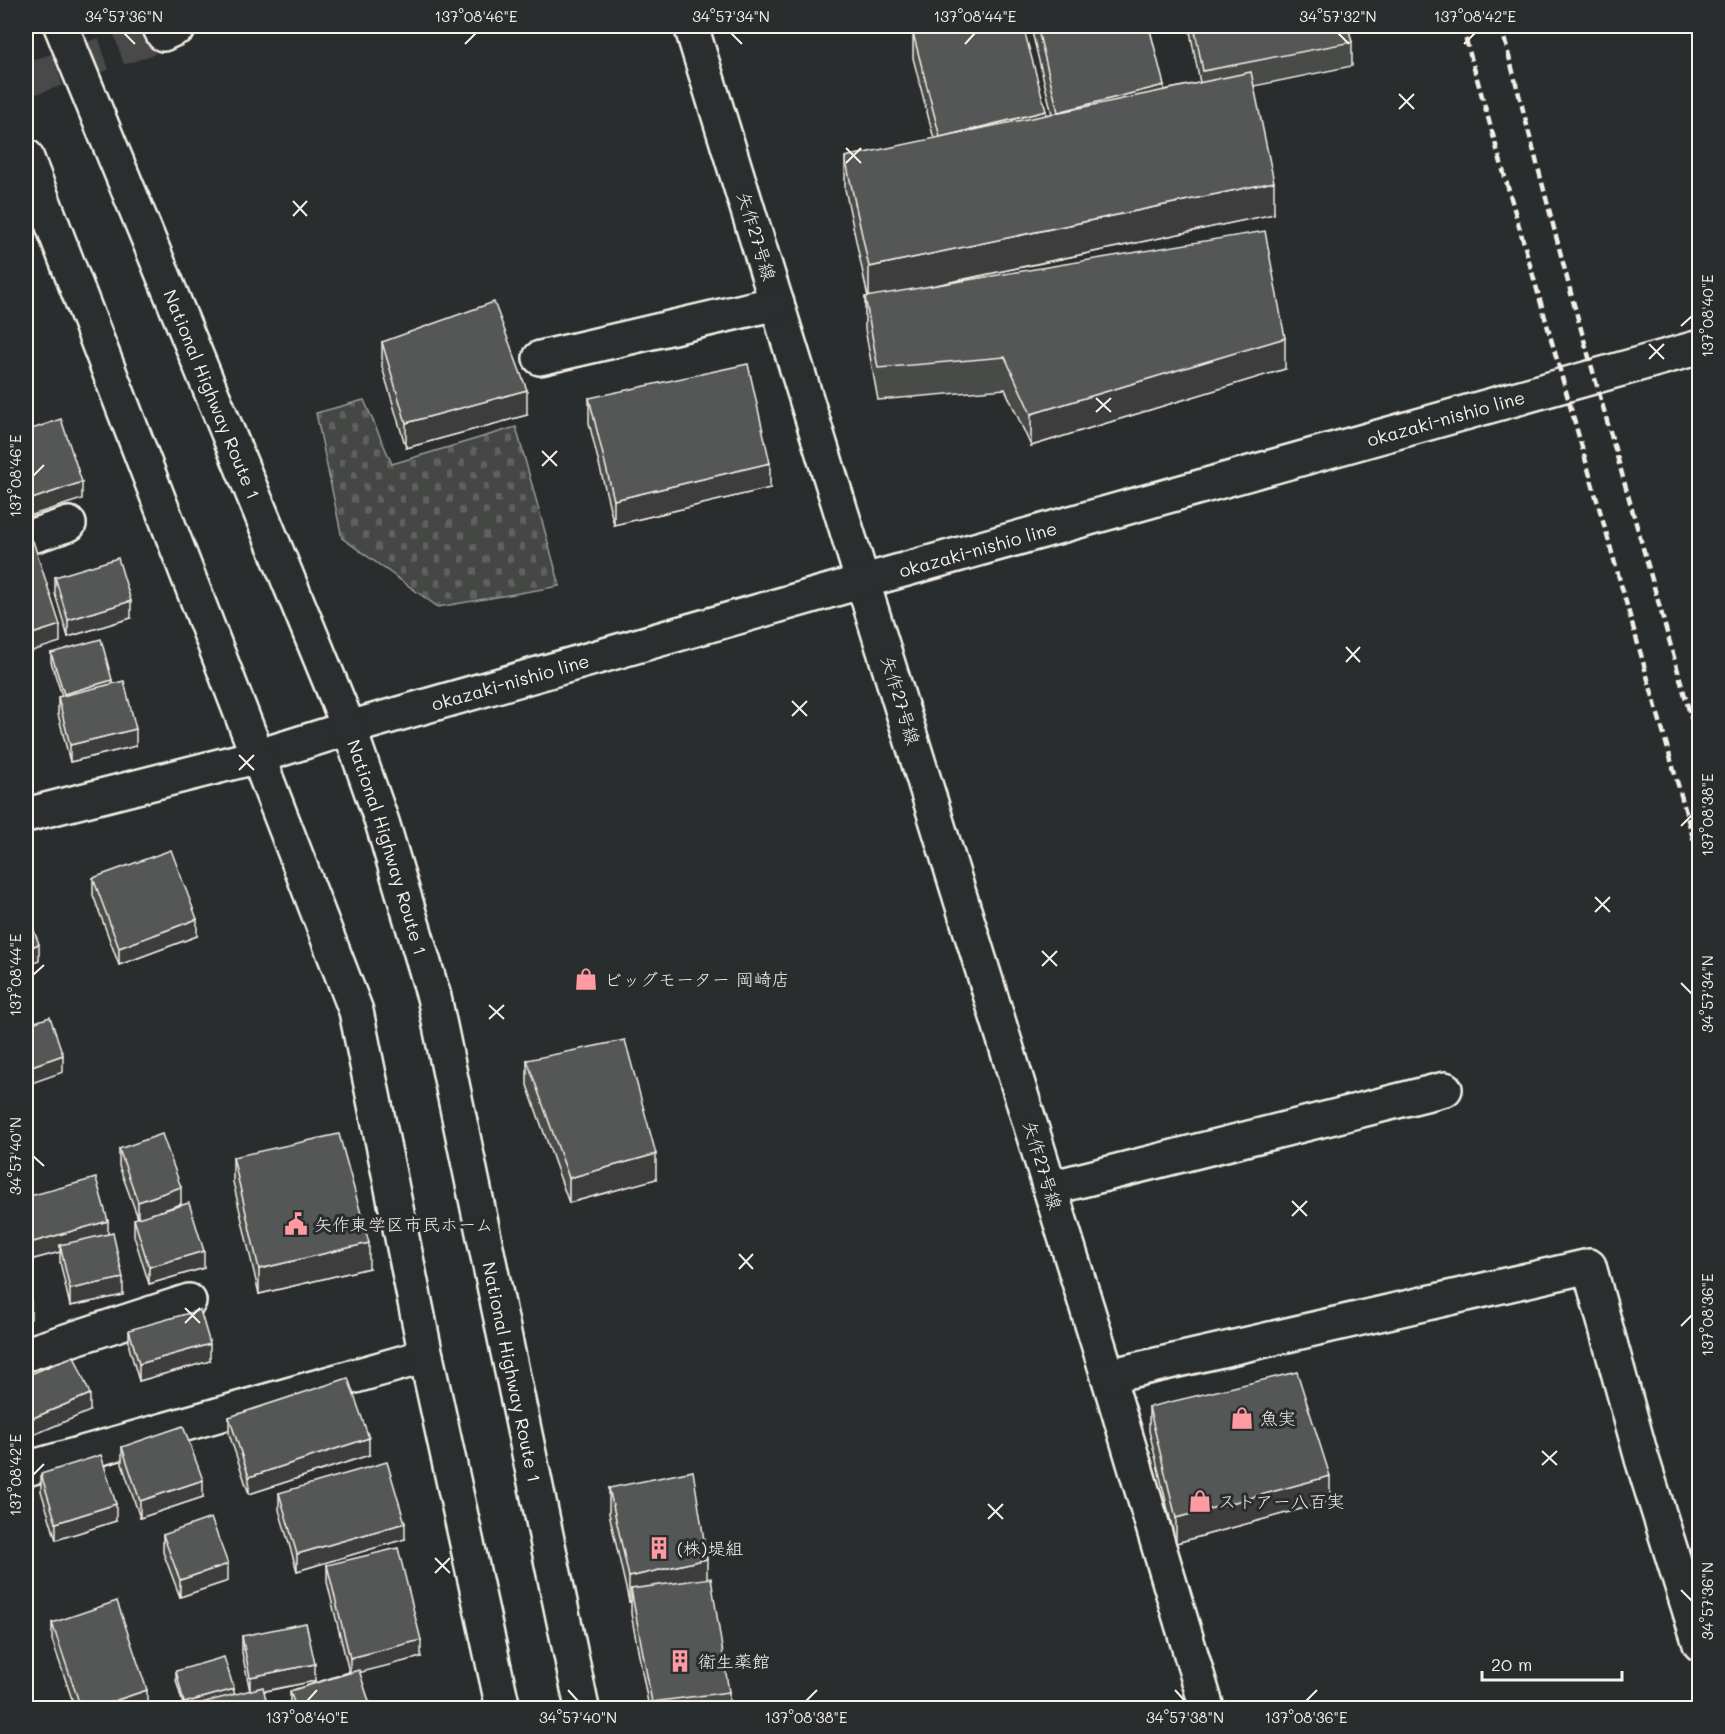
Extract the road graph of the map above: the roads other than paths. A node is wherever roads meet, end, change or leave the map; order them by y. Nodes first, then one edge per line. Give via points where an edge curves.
1 (61, 26) edge
2 (159, 26) tunnel mouth
3 (180, 26) edge
4 (691, 26) edge
5 (26, 156) edge
6 (777, 303) junction
7 (1700, 346) edge
8 (540, 358) dead end
9 (69, 524) dead end
10 (26, 538) edge
11 (864, 581) junction
12 (349, 728) junction
13 (259, 756) junction
14 (26, 815) edge
15 (1445, 1089) dead end
16 (1050, 1188) junction
17 (189, 1301) dead end
18 (26, 1354) edge
19 (426, 1356) junction
20 (1108, 1376) junction
21 (26, 1469) edge
22 (1700, 1644) edge
23 (503, 1708) edge
24 (582, 1708) edge
25 (1207, 1708) edge

1 - 12 main road, National Highway Route 1
2 - 3 main road via 163,34
4 - 6 main road, 矢作27号線
5 - 13 main road
6 - 8 main road
6 - 11 main road, 矢作27号線
7 - 11 main road, okazaki-nishio line
9 - 10 main road
11 - 12 main road, okazaki-nishio line
11 - 16 main road, 矢作27号線
12 - 13 main road, okazaki-nishio line
12 - 24 main road, National Highway Route 1 via 382,822 434,997
13 - 14 main road, okazaki-nishio line
13 - 19 main road via 356,1011
15 - 16 main road
16 - 20 main road, 矢作27号線
17 - 18 main road
19 - 21 main road
19 - 23 main road
20 - 22 main road via 1589,1266 1641,1459
20 - 25 main road, 矢作27号線

